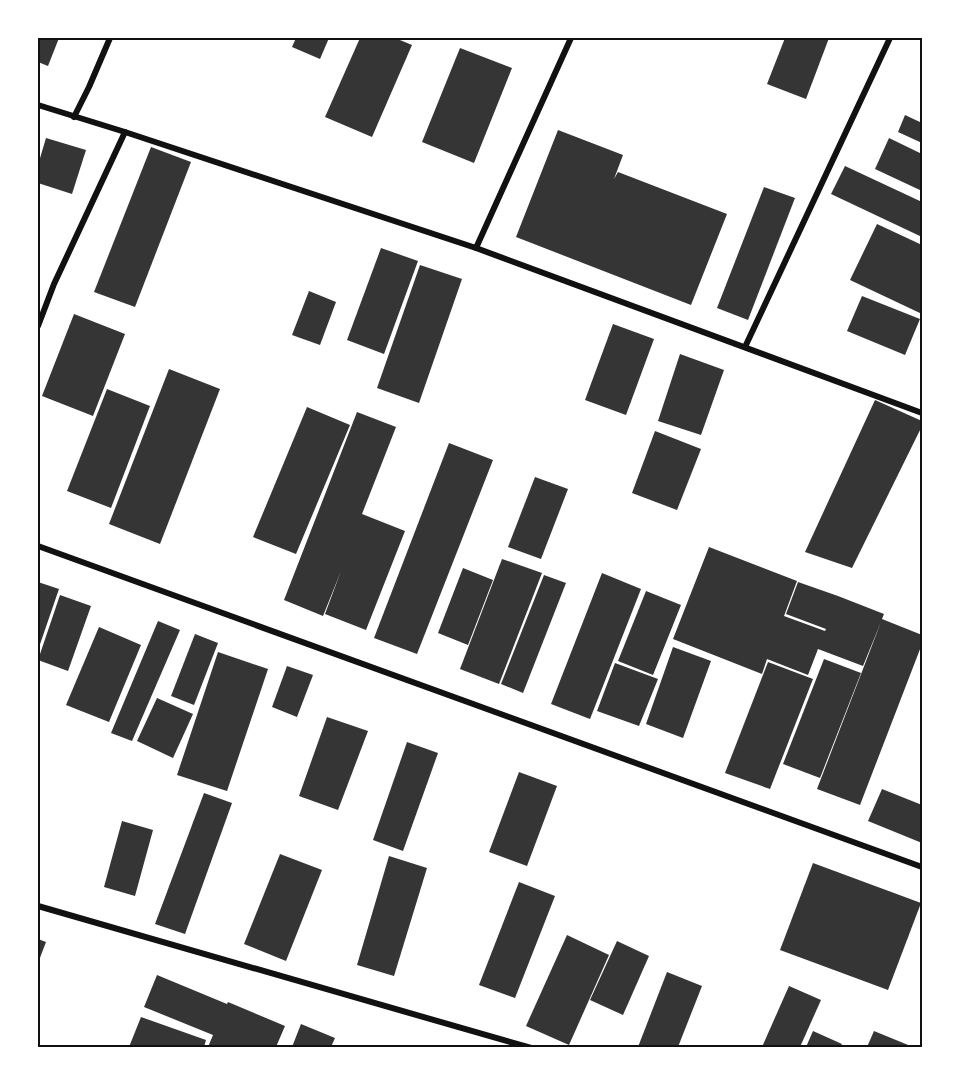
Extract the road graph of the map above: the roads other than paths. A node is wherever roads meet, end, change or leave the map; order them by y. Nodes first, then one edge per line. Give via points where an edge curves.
1 (110, 38) edge
2 (571, 38) edge
3 (890, 38) edge
4 (38, 105) edge
5 (74, 117) junction
6 (125, 132) junction
7 (476, 248) junction
8 (38, 326) edge
9 (745, 347) junction
10 (922, 413) edge
11 (38, 546) edge
12 (922, 867) edge
13 (38, 906) edge
14 (531, 1047) edge

1 - 5 street
2 - 7 street
3 - 9 street
4 - 5 street
5 - 6 street
6 - 7 street
6 - 8 street
7 - 9 street
9 - 10 street
11 - 12 street
13 - 14 street

